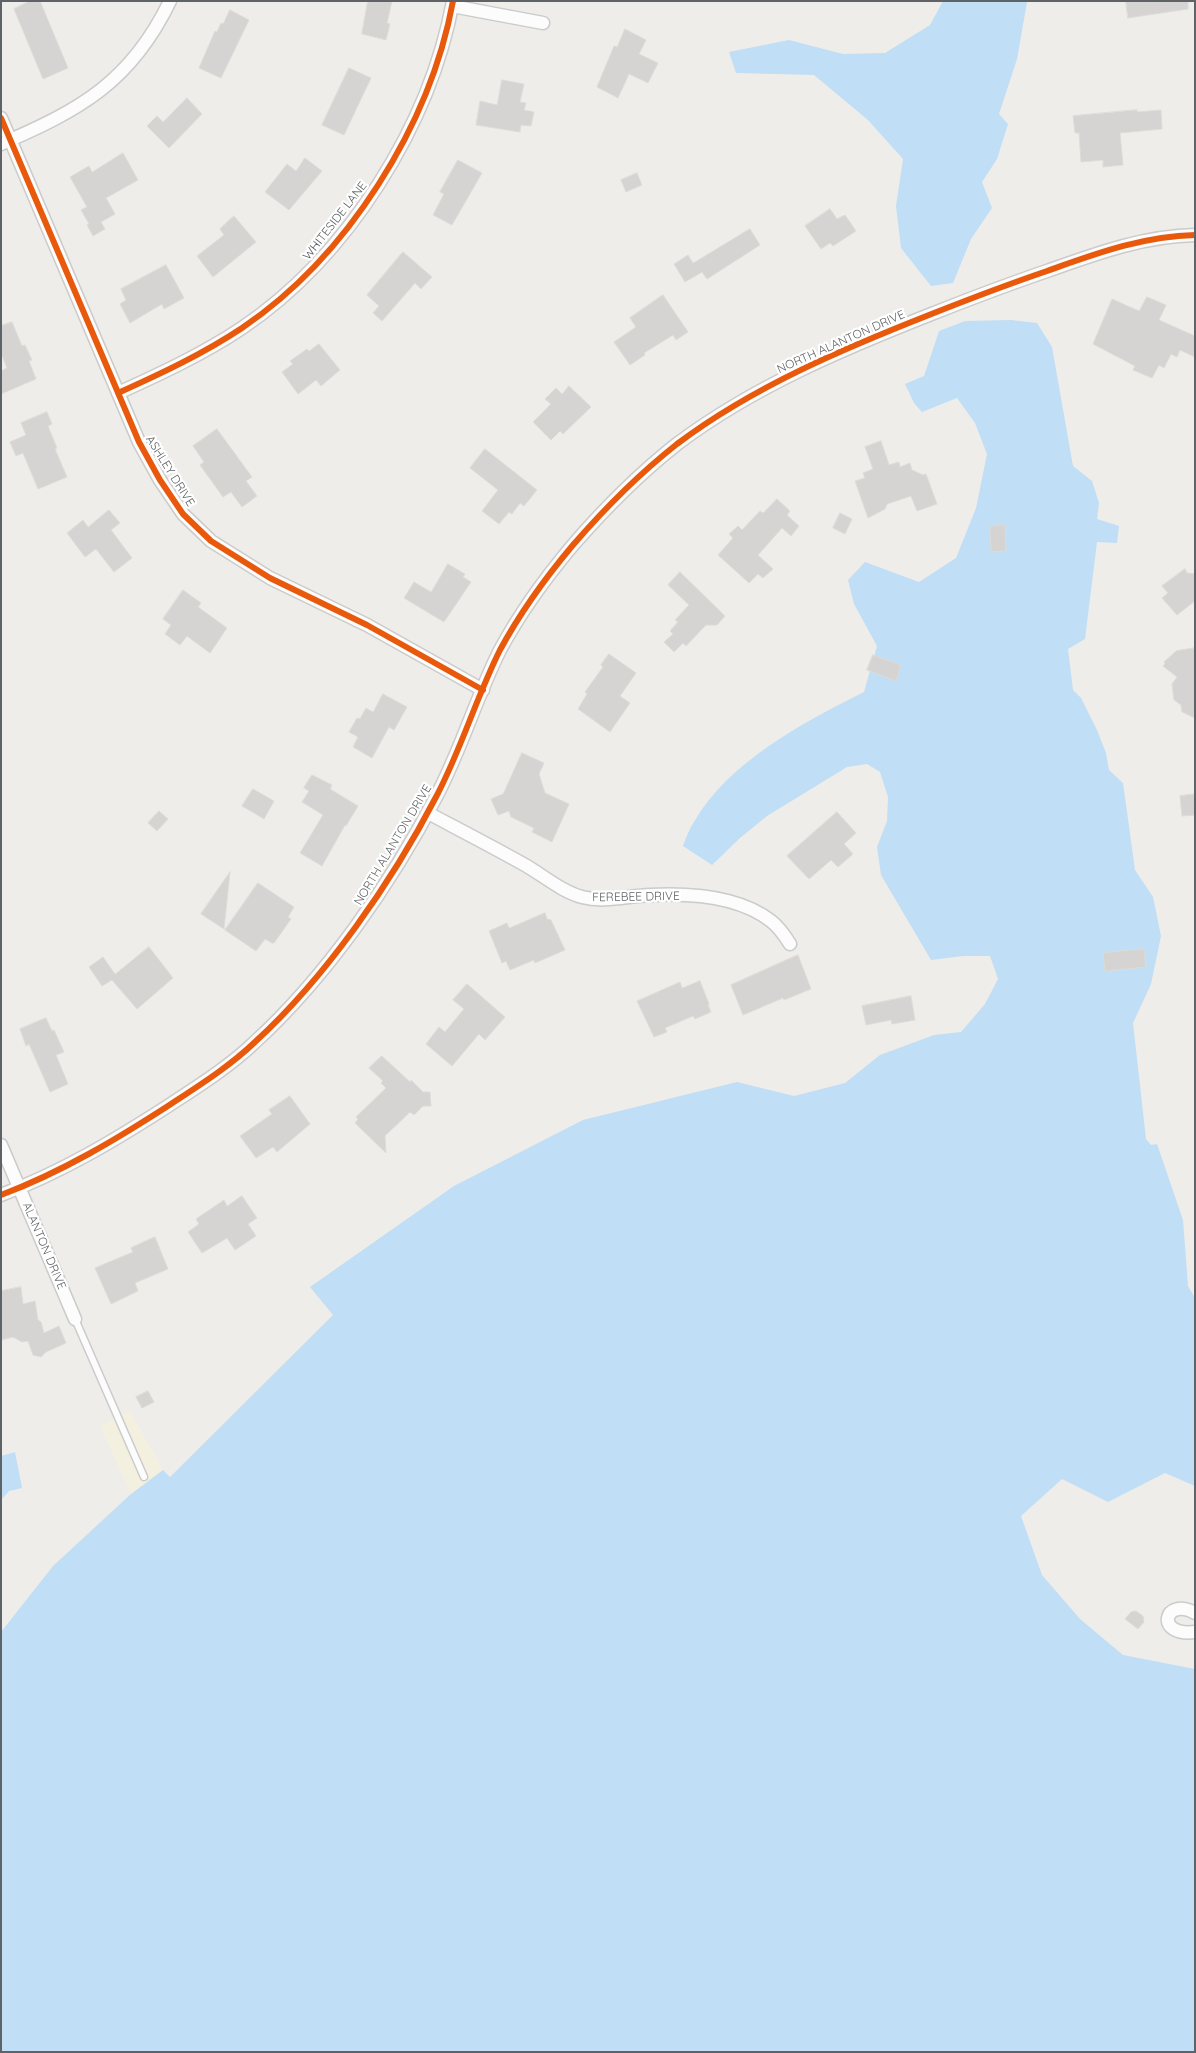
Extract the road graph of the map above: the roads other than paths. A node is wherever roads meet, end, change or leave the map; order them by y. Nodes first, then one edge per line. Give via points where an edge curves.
1 (170, 1) edge
2 (452, 4) edge
3 (543, 23) dead end
4 (1, 118) edge
5 (6, 142) edge
6 (1195, 235) edge
7 (118, 393) junction
8 (483, 690) junction
9 (428, 813) junction
10 (790, 944) dead end
11 (1, 1145) edge
12 (19, 1188) junction
13 (1, 1195) edge
14 (75, 1319) joint
15 (144, 1477) dead end
16 (1195, 1613) edge
17 (1195, 1632) edge

1 - 5 street via 146,44 100,92 62,116
2 - 3 street
2 - 7 street, WHITESIDE LANE via 440,55 408,132 381,180 338,240 280,299 242,328 202,352
4 - 5 street, ASHLEY DRIVE
5 - 7 street, ASHLEY DRIVE
6 - 8 street, NORTH ALANTON DRIVE via 1170,236 1099,252 982,294 824,359 718,416 633,481 572,547 513,627
7 - 8 street, ASHLEY DRIVE via 160,480 183,514 211,542 270,578 367,625
8 - 9 street, NORTH ALANTON DRIVE via 460,748
9 - 10 street, FEREBEE DRIVE via 581,896 610,900 674,895 740,904 772,922
9 - 12 street, NORTH ALANTON DRIVE via 358,922 323,969 255,1042 194,1089 146,1120 80,1159
11 - 12 street, ALANTON DRIVE
12 - 13 street, NORTH ALANTON DRIVE
12 - 14 street, ALANTON DRIVE
14 - 15 lane
16 - 17 street via 1180,1608 1168,1615 1167,1621 1175,1630

